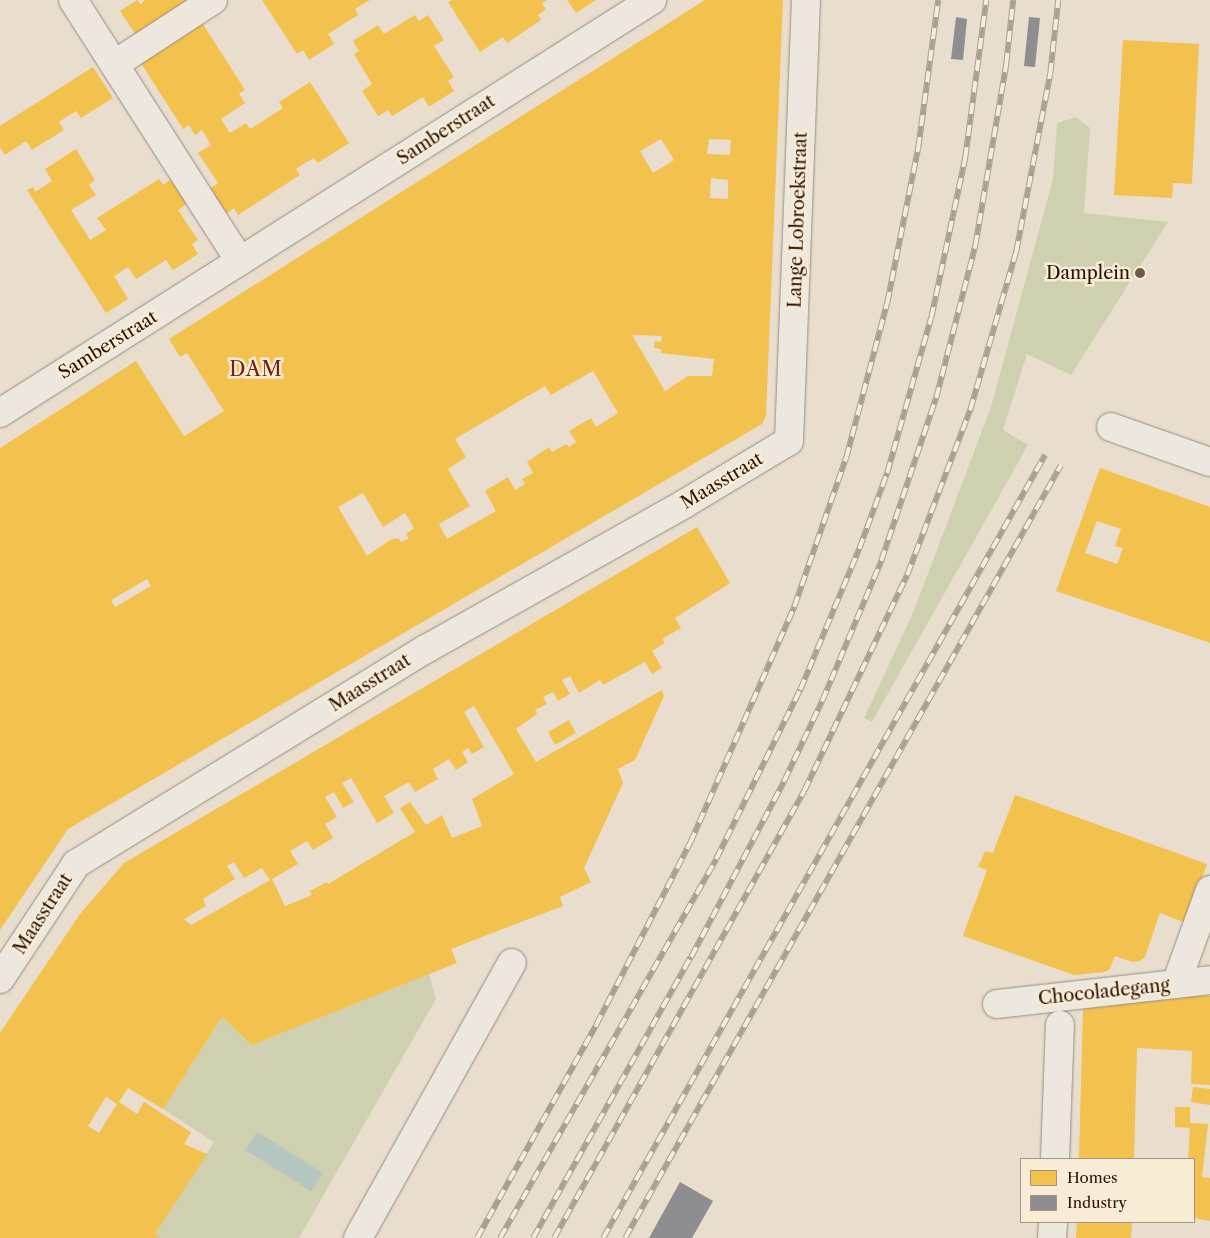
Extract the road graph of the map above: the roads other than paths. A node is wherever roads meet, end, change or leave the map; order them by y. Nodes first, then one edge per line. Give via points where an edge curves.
1 (73, 0) edge
2 (213, 0) edge
3 (652, 0) edge
4 (806, 0) edge
5 (115, 64) junction
6 (240, 261) junction
7 (0, 413) edge
8 (1111, 427) dead end
9 (789, 441) joint
10 (1210, 462) edge
11 (1210, 890) edge
12 (512, 963) dead end
13 (0, 979) edge
14 (1210, 980) edge
15 (1176, 984) junction
16 (997, 1004) dead end
17 (1060, 1025) dead end
18 (1055, 1158) edge
19 (1053, 1223) edge
20 (358, 1238) edge
21 (1052, 1238) edge

1 - 5 street
2 - 5 street
3 - 6 street, Samberstraat
4 - 9 street, Lange Lobroekstraat
5 - 6 street
6 - 7 street, Samberstraat
8 - 10 street
9 - 13 street, Maasstraat via 426,649 76,864
11 - 15 street
12 - 20 street
14 - 15 street, Chocoladegang
15 - 16 street, Chocoladegang
17 - 18 street
19 - 21 street

